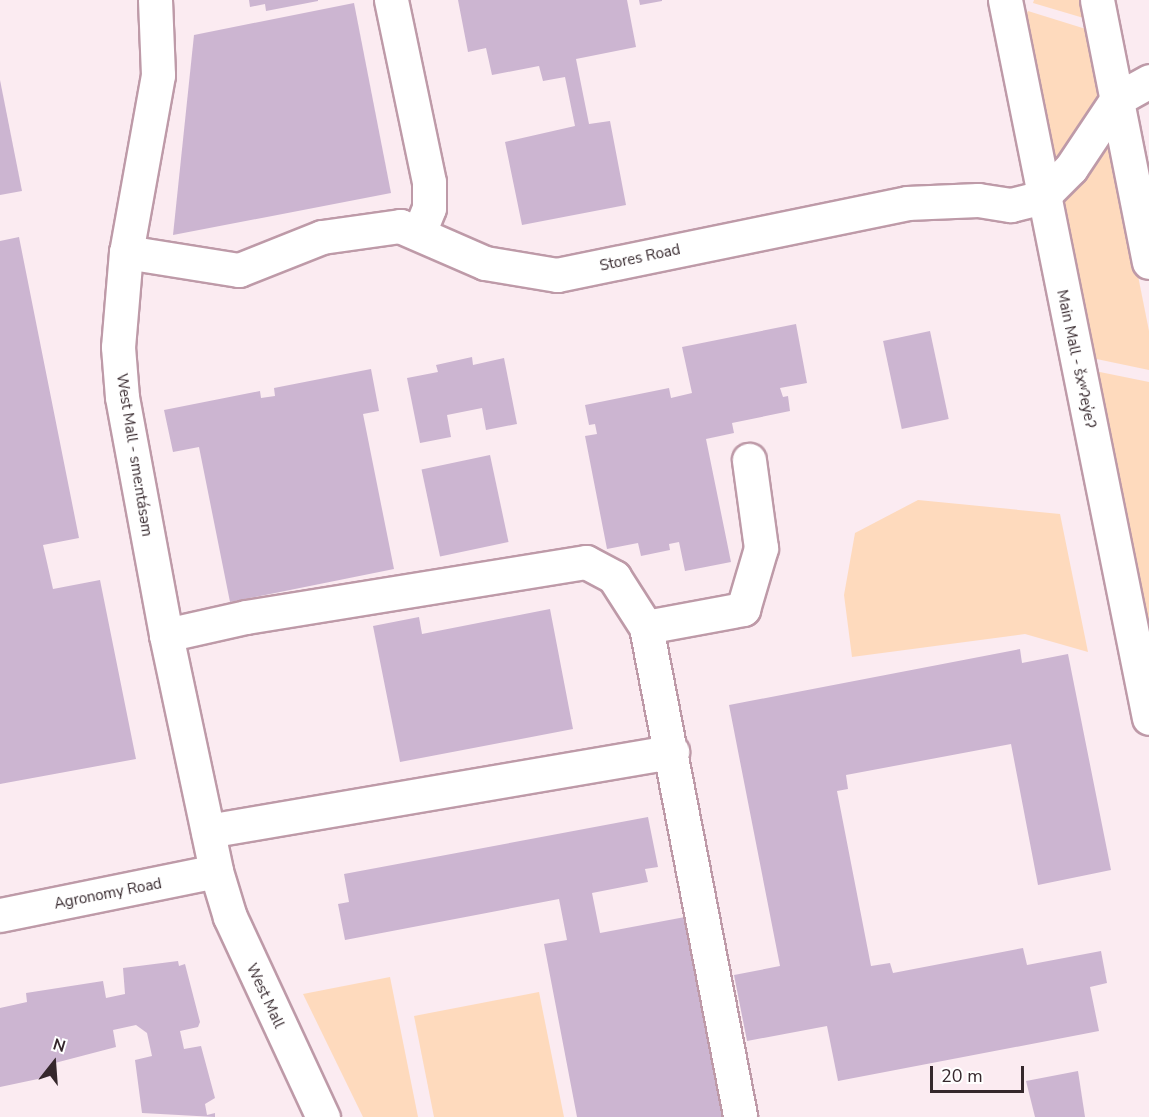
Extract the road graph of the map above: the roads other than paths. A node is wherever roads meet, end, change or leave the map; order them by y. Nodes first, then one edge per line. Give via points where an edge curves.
1 (155, 0) edge
2 (391, 0) edge
3 (1005, 0) edge
4 (1097, 0) edge
5 (1149, 81) edge
6 (1117, 99) junction
7 (1042, 197) junction
8 (419, 233) junction
9 (126, 252) junction
10 (1149, 262) edge
11 (749, 460) dead end
12 (646, 627) junction
13 (166, 635) junction
14 (1149, 718) edge
15 (672, 752) junction
16 (208, 831) junction
17 (216, 871) junction
18 (0, 915) edge
19 (322, 1117) edge
20 (740, 1117) edge

1 - 9 street, West Mall - sme:ntásəm via 158,75
2 - 8 street via 429,182 429,208
3 - 7 street, Main Mall - šxʷʔey̓eʔ
4 - 6 street
5 - 6 street
6 - 7 street via 1071,168
6 - 10 street
7 - 8 street, Stores Road via 1011,205 978,200 907,203 557,275 485,262
7 - 14 street, Main Mall - šxʷʔey̓eʔ
8 - 9 street, Stores Road via 400,226 322,237 239,270
9 - 13 street, West Mall - sme:ntásəm via 118,347 122,397
11 - 12 street via 761,548 743,609
12 - 13 street via 614,577 586,562 246,617
12 - 15 street
13 - 16 street, West Mall - sme:ntásəm
15 - 16 street
15 - 20 street
16 - 17 street, West Mall - sme:ntásəm
17 - 18 street, Agronomy Road
17 - 19 street, West Mall via 230,917

